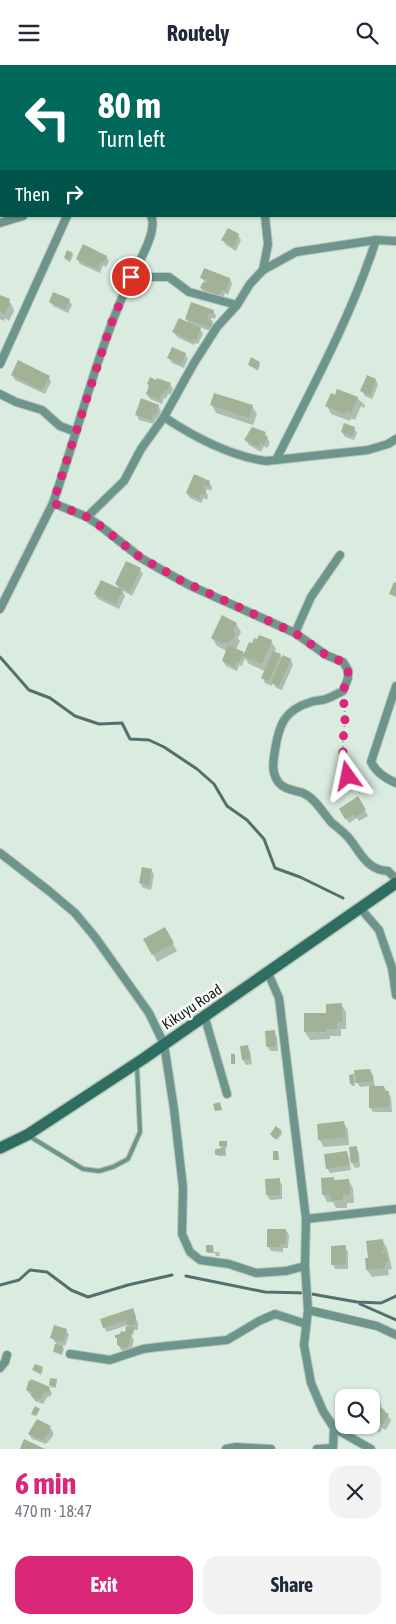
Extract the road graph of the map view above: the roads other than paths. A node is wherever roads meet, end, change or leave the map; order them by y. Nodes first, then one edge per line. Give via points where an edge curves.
1 (20, 217) edge
2 (67, 217) edge
3 (151, 217) edge
4 (265, 217) edge
5 (0, 223) edge
6 (376, 240) junction
7 (396, 241) edge
8 (263, 270) junction
9 (131, 277) junction
10 (237, 305) junction
11 (0, 364) edge
12 (0, 394) edge
13 (164, 417) junction
14 (76, 432) junction
15 (396, 439) edge
16 (276, 460) junction
17 (53, 503) junction
18 (87, 517) junction
19 (340, 555) dead end
20 (0, 609) edge
21 (295, 633) junction
22 (396, 686) edge
23 (396, 783) edge
24 (0, 853) edge
25 (396, 879) edge
26 (396, 883) edge
27 (361, 909) junction
28 (268, 973) junction
29 (396, 995) edge
30 (205, 1018) junction
31 (164, 1044) junction
32 (137, 1063) junction
33 (227, 1094) dead end
34 (27, 1135) junction
35 (0, 1147) edge
36 (396, 1209) edge
37 (306, 1219) junction
38 (305, 1266) junction
39 (308, 1310) junction
40 (306, 1324) junction
41 (396, 1335) edge
42 (7, 1355) dead end
43 (70, 1355) dead end
44 (0, 1368) edge
45 (334, 1429) junction
46 (226, 1449) edge
47 (271, 1449) edge
48 (317, 1449) edge
49 (332, 1449) edge
50 (371, 1449) edge

1 - 5 street
2 - 11 street
3 - 9 street via 152,235
4 - 8 street via 268,244
6 - 7 street
6 - 8 street via 296,252
6 - 16 street via 334,347
8 - 10 street
9 - 10 street via 169,277 189,292
9 - 14 street via 111,324
10 - 13 street via 217,327
12 - 14 street via 42,410 60,426
13 - 16 street via 181,429 226,450 251,459
13 - 18 street via 124,481
14 - 17 street
15 - 16 street via 368,450
17 - 18 street
17 - 20 street
18 - 21 street via 141,558 180,580
19 - 21 street via 312,597
21 - 25 street via 326,655 343,662 348,678 343,691 290,711 280,725 273,761 274,775 280,785 311,797 326,817 347,836 364,861 380,871 388,871
22 - 23 street via 370,762 386,779
24 - 31 street via 75,913 149,1013
26 - 27 main road, Kikuyu Road
27 - 28 main road, Kikuyu Road
27 - 29 street via 379,929 392,968
28 - 30 main road, Kikuyu Road
28 - 37 street via 279,998
30 - 31 main road, Kikuyu Road
30 - 33 street
31 - 32 main road, Kikuyu Road
31 - 38 street via 183,1188 182,1234 190,1252 200,1260 256,1273
32 - 34 main road, Kikuyu Road
32 - 34 lane via 140,1132 128,1159 99,1171 83,1169
34 - 35 main road, Kikuyu Road
36 - 37 street
37 - 38 street
38 - 39 street
39 - 40 street
39 - 41 street via 377,1326
40 - 43 street via 275,1314 227,1340 143,1349 110,1360
40 - 45 street via 304,1345 311,1383 322,1411
42 - 44 street
45 - 49 street
45 - 50 street
46 - 47 street
48 - 49 street

